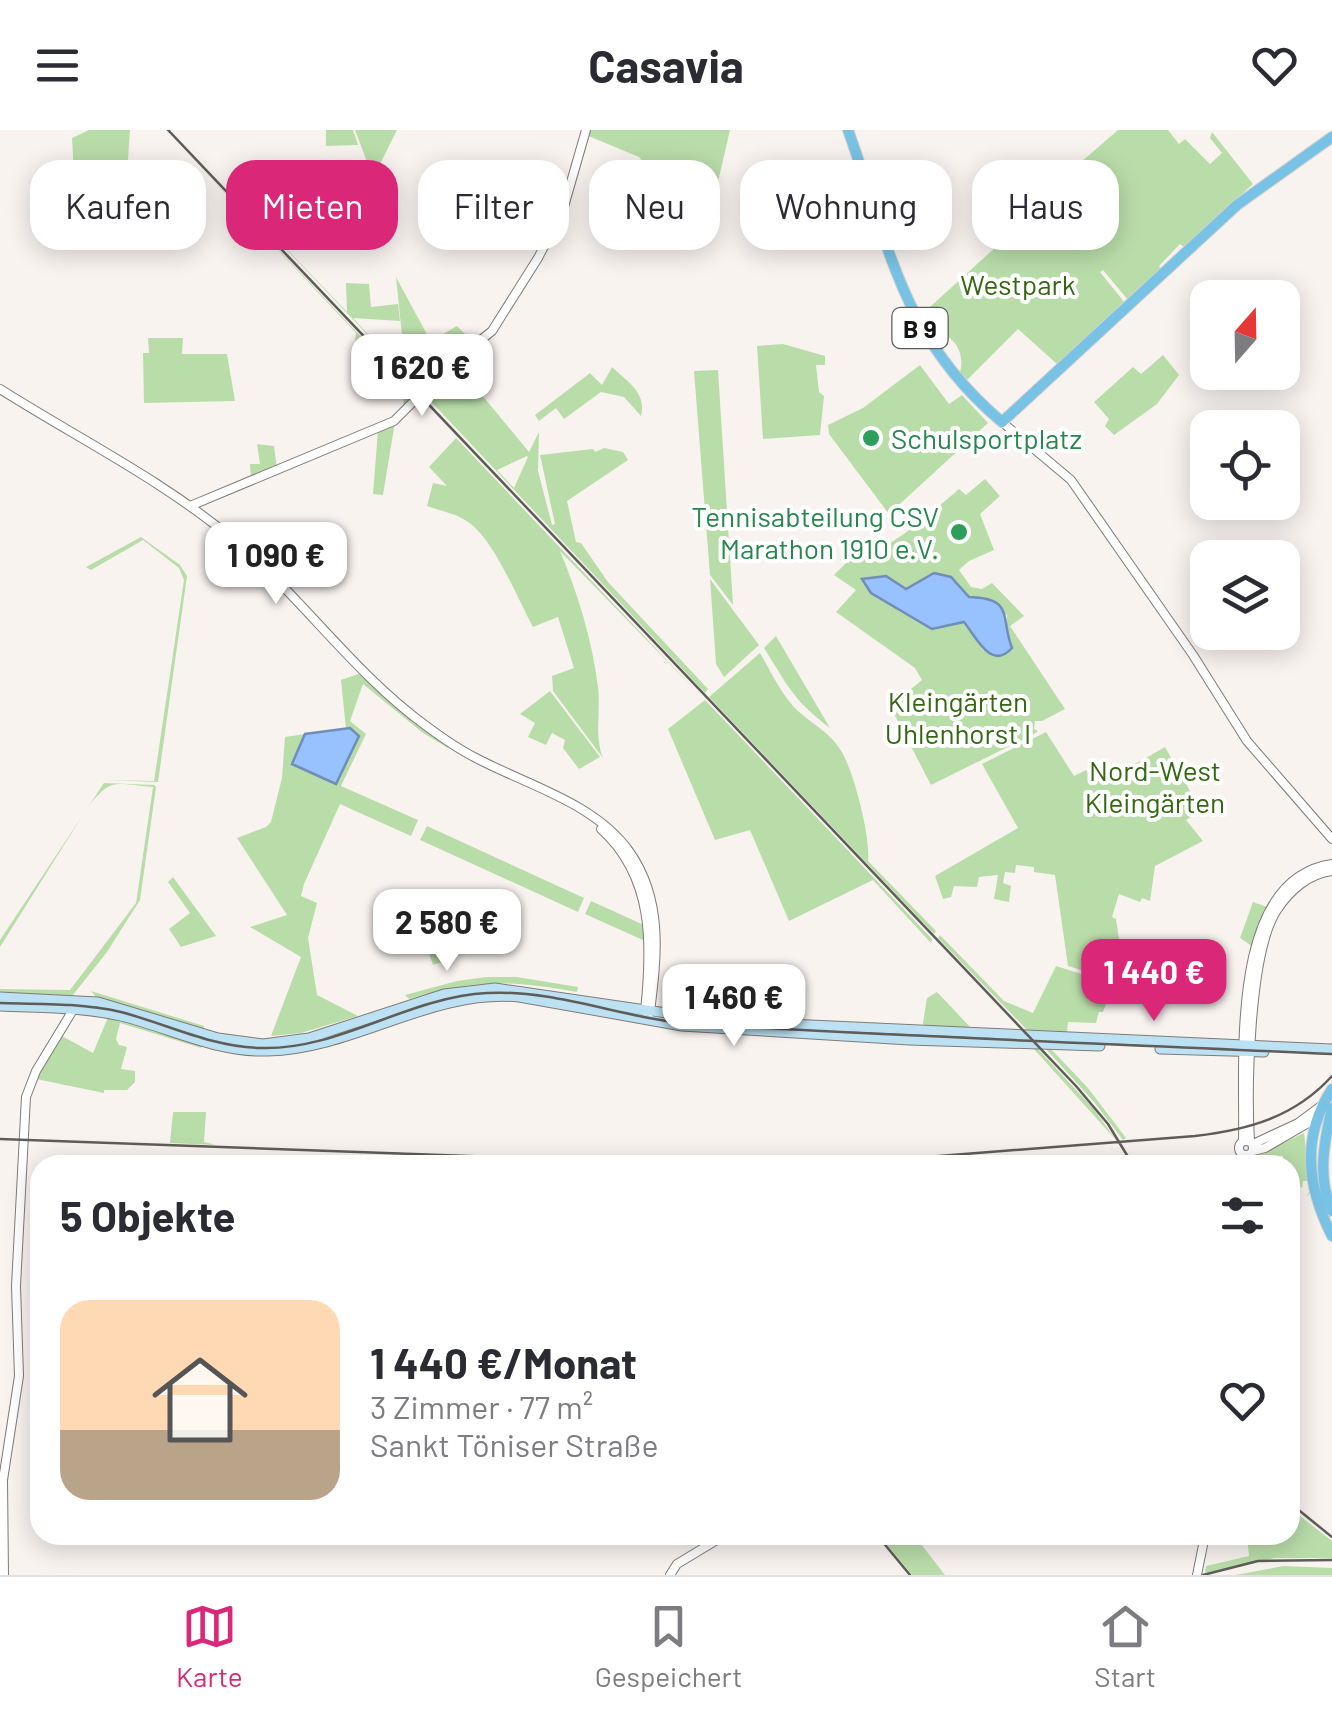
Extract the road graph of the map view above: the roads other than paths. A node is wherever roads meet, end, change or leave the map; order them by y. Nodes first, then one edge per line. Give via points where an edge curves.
1 (586, 130) edge
2 (848, 130) edge
3 (1332, 137) edge
4 (0, 389) edge
5 (1002, 422) junction
6 (193, 508) junction
7 (1332, 839) edge
8 (1332, 868) edge
9 (0, 997) edge
10 (73, 1004) junction
11 (0, 1006) edge
12 (50, 1008) junction
13 (647, 1012) junction
14 (60, 1023) junction
15 (52, 1044) junction
16 (1248, 1049) junction
17 (1332, 1052) edge
18 (1332, 1088) edge
19 (1328, 1106) edge
20 (1314, 1120) junction
21 (1248, 1150) edge
22 (1332, 1212) edge
23 (1332, 1236) edge
24 (708, 1545) edge
25 (1203, 1545) edge
26 (4, 1575) edge
27 (670, 1575) edge
28 (1197, 1575) edge

1 - 6 street via 562,210 492,331 393,422
2 - 5 main road, B 9 via 907,304 952,374
3 - 5 main road via 1237,205
4 - 6 street
5 - 7 street via 1071,480 1247,741
6 - 13 street via 252,556 407,711 606,833 632,869 648,914
8 - 16 street via 1307,869 1273,909 1258,948
9 - 10 main road
10 - 12 main road
10 - 13 main road via 130,1010 218,1038 263,1044 308,1038 472,990 522,990
10 - 14 street
10 - 15 street
10 - 16 main road via 257,1051 310,1046 453,1001 494,996 682,1026
11 - 12 main road
12 - 14 street
13 - 16 main road via 721,1022
14 - 15 street
15 - 26 street via 26,1097 16,1286 19,1376 2,1480
16 - 17 main road
16 - 21 street
18 - 19 main road
19 - 20 main road
19 - 21 street
19 - 22 main road via 1322,1148
20 - 21 street via 1265,1148
20 - 23 main road via 1316,1200
24 - 27 street
25 - 28 street

